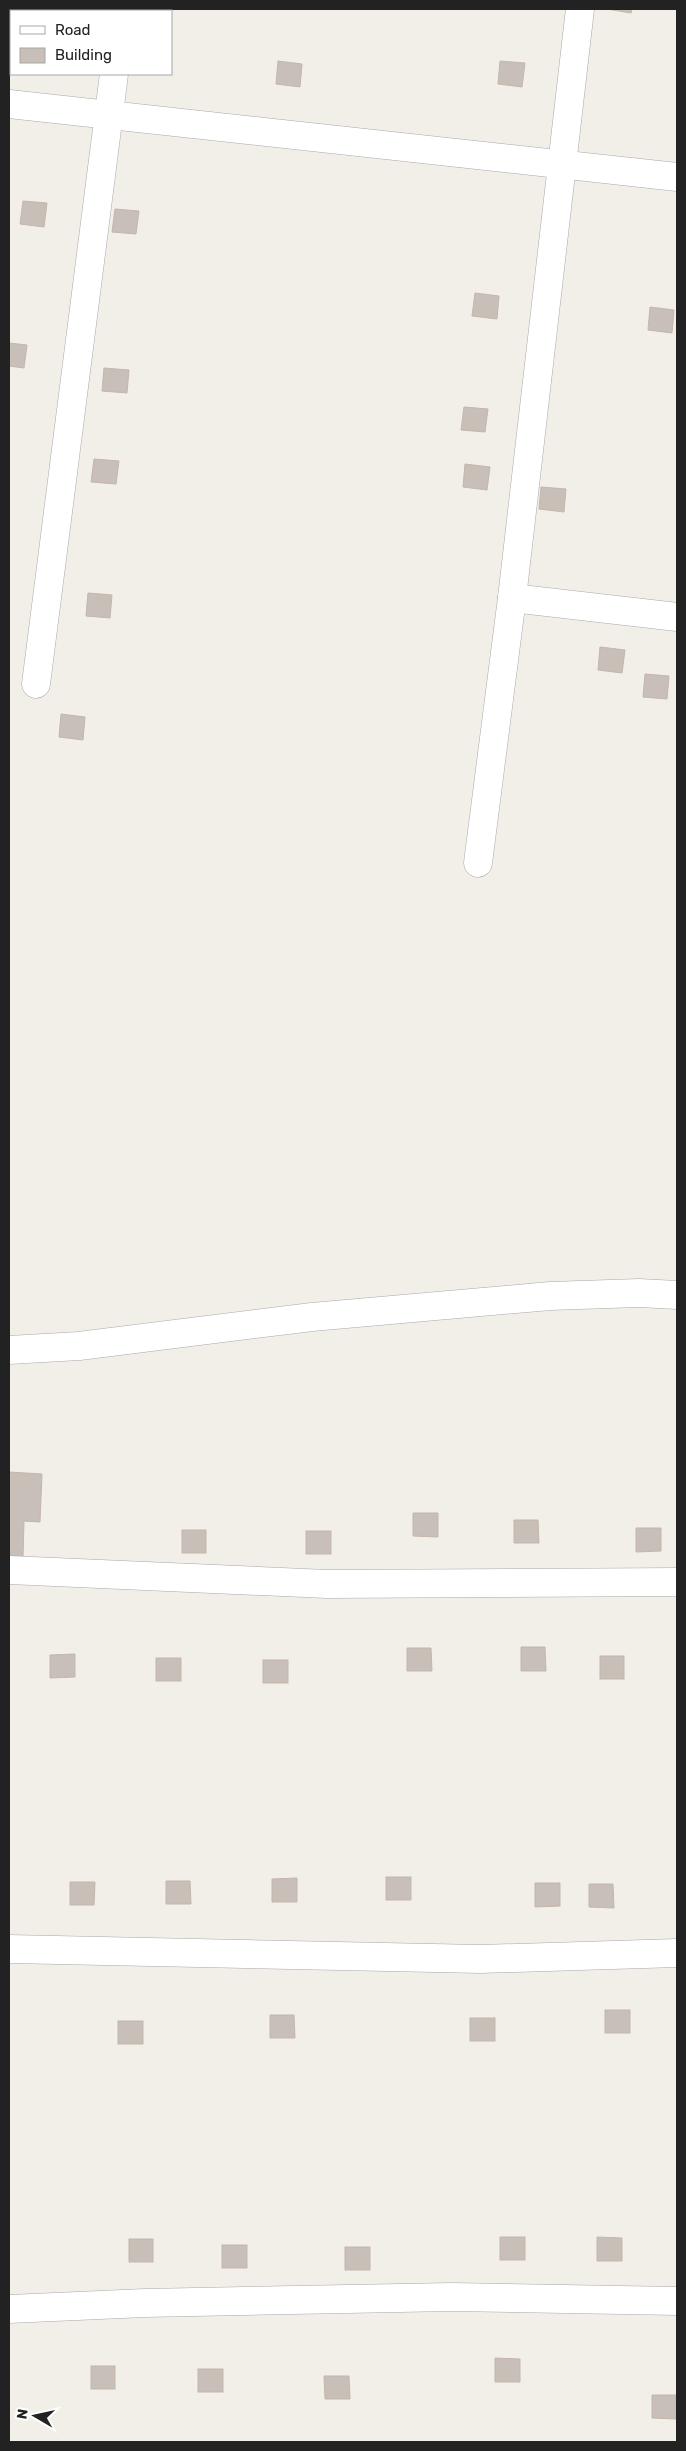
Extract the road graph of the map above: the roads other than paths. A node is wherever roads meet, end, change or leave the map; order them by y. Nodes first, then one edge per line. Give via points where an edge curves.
1 (580, 9) edge
2 (114, 75) edge
3 (9, 104) edge
4 (109, 115) junction
5 (562, 163) junction
6 (677, 177) edge
7 (512, 598) junction
8 (677, 617) edge
9 (36, 684) dead end
10 (478, 863) dead end
11 (677, 1295) edge
12 (9, 1350) edge
13 (9, 1570) edge
14 (677, 1582) edge
15 (9, 1949) edge
16 (677, 1953) edge
17 (677, 2301) edge
18 (9, 2309) edge

1 - 5 street
2 - 4 street
3 - 4 street
4 - 5 street
4 - 9 street
5 - 6 street
5 - 7 street
7 - 8 street
7 - 10 street
11 - 12 street via 550,1296 312,1317 79,1346
13 - 14 street via 327,1584
15 - 16 street via 481,1960
17 - 18 street via 452,2297

